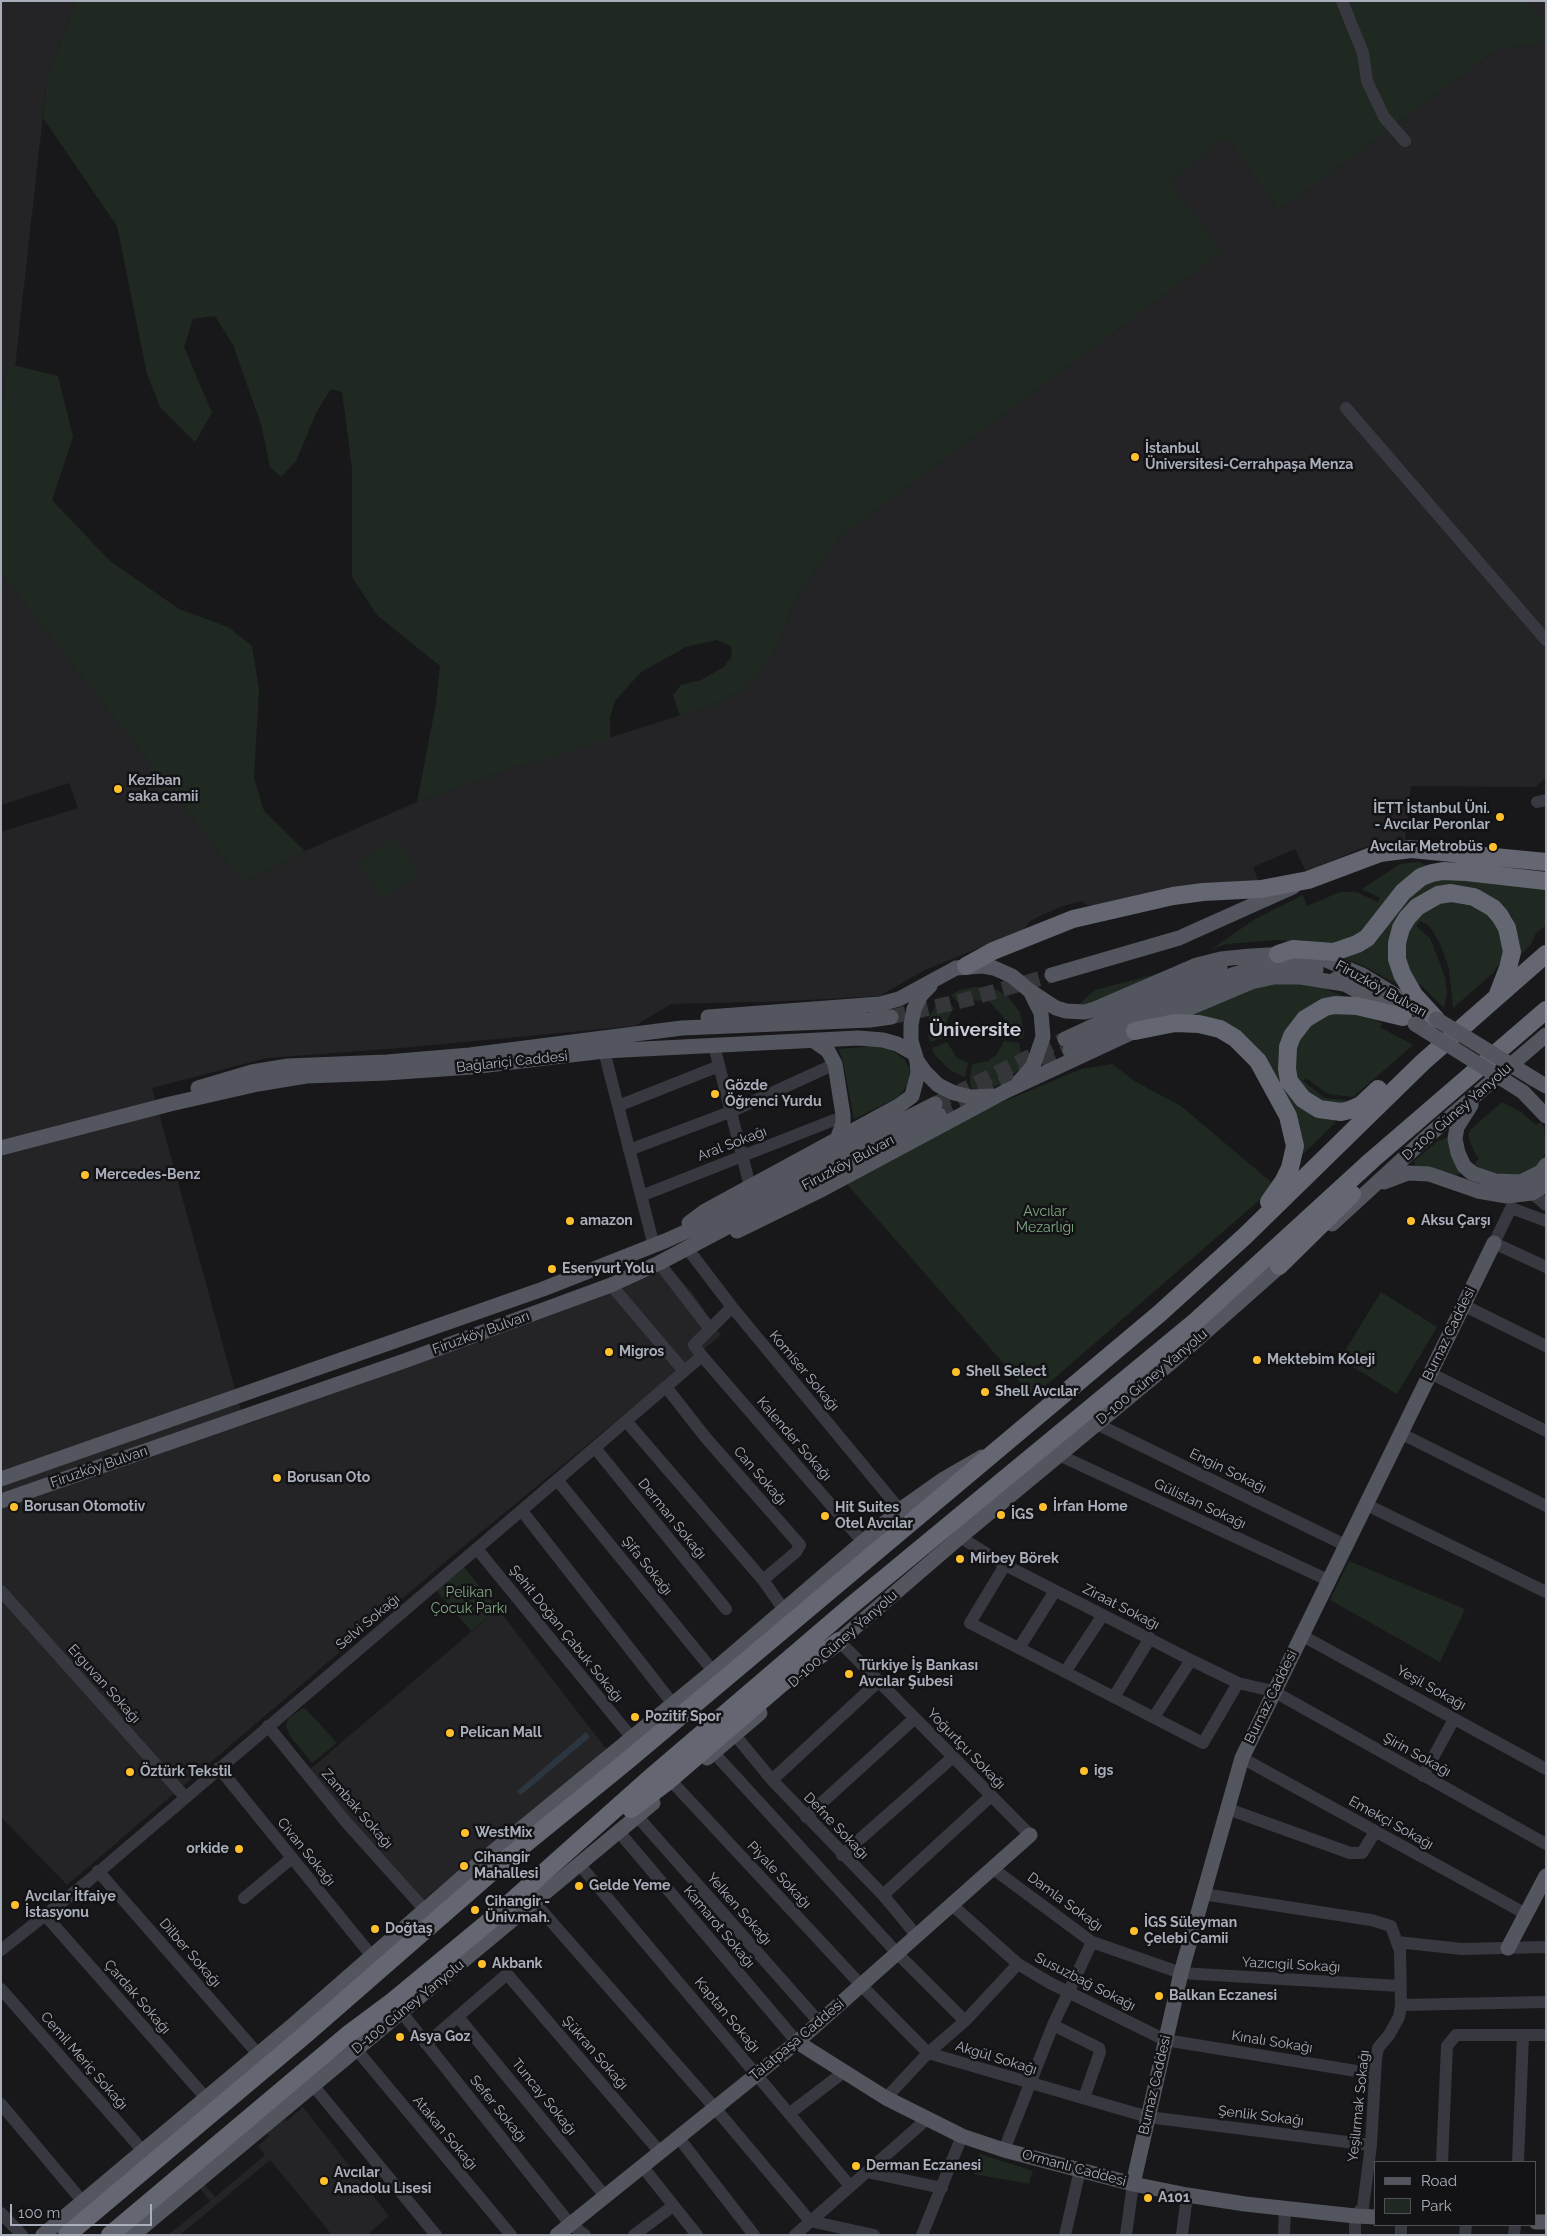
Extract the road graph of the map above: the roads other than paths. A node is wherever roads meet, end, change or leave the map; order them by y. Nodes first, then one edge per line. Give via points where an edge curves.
1 (1342, 1) edge
2 (1405, 141) dead end
3 (1346, 408) dead end
4 (1546, 640) edge
5 (1546, 862) edge
6 (1308, 880) junction
7 (1546, 881) edge
8 (1278, 954) junction
9 (1546, 954) edge
10 (1251, 956) junction
11 (966, 966) junction
12 (1052, 975) tunnel mouth
13 (936, 979) junction
14 (1344, 984) junction
15 (1030, 991) junction
16 (1495, 1000) junction
17 (1546, 1010) edge
18 (891, 1017) tunnel mouth
19 (1436, 1019) junction
20 (1409, 1021) junction
21 (1135, 1031) junction
22 (637, 1034) junction
23 (1546, 1035) edge
24 (814, 1041) junction
25 (714, 1046) junction
26 (604, 1051) junction
27 (916, 1058) junction
28 (1423, 1062) junction
29 (835, 1064) junction
30 (719, 1066) junction
31 (354, 1068) junction
32 (1540, 1083) edge
33 (1483, 1088) junction
34 (1006, 1091) junction
35 (1523, 1092) junction
36 (1546, 1103) edge
37 (618, 1106) junction
38 (1433, 1108) junction
39 (730, 1112) junction
40 (1546, 1116) edge
41 (834, 1120) dead end
42 (838, 1138) junction
43 (1, 1148) edge
44 (629, 1150) junction
45 (742, 1156) junction
46 (1546, 1165) edge
47 (1546, 1185) edge
48 (750, 1186) junction
49 (1372, 1189) junction
50 (1532, 1193) junction
51 (641, 1196) junction
52 (1546, 1205) edge
53 (1546, 1221) edge
54 (1245, 1236) junction
55 (660, 1243) junction
56 (1494, 1243) junction
57 (687, 1248) junction
58 (659, 1263) junction
59 (1279, 1266) junction
60 (1546, 1267) edge
61 (611, 1285) junction
62 (1463, 1305) junction
63 (732, 1308) junction
64 (710, 1329) junction
65 (1546, 1346) edge
66 (702, 1356) junction
67 (321, 1367) junction
68 (684, 1371) junction
69 (1430, 1373) junction
70 (666, 1387) junction
71 (264, 1410) junction
72 (626, 1421) junction
73 (1097, 1424) junction
74 (1546, 1431) edge
75 (1400, 1433) junction
76 (595, 1448) junction
77 (995, 1451) junction
78 (1059, 1455) junction
79 (26, 1471) junction
80 (1, 1479) edge
81 (558, 1481) junction
82 (1, 1488) edge
83 (1, 1501) edge
84 (1365, 1504) junction
85 (1546, 1506) edge
86 (900, 1510) junction
87 (522, 1511) junction
88 (960, 1537) junction
89 (863, 1542) junction
90 (1345, 1545) junction
91 (477, 1549) junction
92 (1005, 1565) junction
93 (763, 1580) junction
94 (1328, 1580) junction
95 (1055, 1590) junction
96 (1, 1591) edge
97 (1546, 1592) edge
98 (726, 1610) dead end
99 (784, 1610) junction
100 (1103, 1615) junction
101 (1301, 1635) junction
102 (1150, 1638) junction
103 (839, 1640) junction
104 (1019, 1648) junction
105 (1191, 1660) junction
106 (712, 1671) junction
107 (1065, 1672) junction
108 (879, 1681) junction
109 (1238, 1683) junction
110 (1273, 1691) junction
111 (1114, 1697) junction
112 (673, 1704) junction
113 (915, 1718) junction
114 (1154, 1718) junction
115 (1454, 1718) junction
116 (268, 1726) junction
117 (735, 1735) junction
118 (632, 1738) junction
119 (714, 1752) junction
120 (953, 1757) junction
121 (1242, 1758) junction
122 (219, 1768) junction
123 (1546, 1769) edge
124 (1423, 1776) junction
125 (772, 1780) junction
126 (675, 1785) junction
127 (991, 1796) junction
128 (184, 1802) junction
129 (1228, 1808) junction
130 (637, 1816) junction
131 (806, 1817) junction
132 (619, 1832) junction
133 (1375, 1832) junction
134 (1030, 1835) joint
135 (586, 1836) junction
136 (1546, 1844) edge
137 (842, 1855) junction
138 (292, 1858) junction
139 (579, 1864) junction
140 (992, 1868) junction
141 (98, 1871) junction
142 (1546, 1876) edge
143 (1541, 1893) edge
144 (1203, 1894) junction
145 (883, 1895) junction
146 (244, 1898) dead end
147 (534, 1902) junction
148 (951, 1904) junction
149 (425, 1910) junction
150 (1526, 1914) junction
151 (45, 1915) junction
152 (917, 1936) junction
153 (1092, 1942) junction
154 (1397, 1942) junction
155 (1546, 1947) edge
156 (1508, 1948) junction
157 (1, 1950) edge
158 (897, 1953) junction
159 (371, 1955) junction
160 (1018, 1964) junction
161 (1180, 1973) junction
162 (861, 1985) junction
163 (1400, 1986) junction
164 (1, 1989) edge
165 (1067, 1991) junction
166 (1546, 2002) edge
167 (1401, 2005) junction
168 (402, 2013) junction
169 (459, 2018) junction
170 (965, 2021) junction
171 (819, 2022) junction
172 (1053, 2025) junction
173 (1546, 2034) edge
174 (1523, 2035) junction
175 (1165, 2040) junction
176 (797, 2042) junction
177 (426, 2044) junction
178 (356, 2049) junction
179 (928, 2053) junction
180 (258, 2054) junction
181 (844, 2072) junction
182 (758, 2074) junction
183 (1375, 2074) junction
184 (312, 2084) junction
185 (1028, 2084) junction
186 (206, 2098) junction
187 (886, 2098) junction
188 (1084, 2098) junction
189 (1, 2104) edge
190 (716, 2108) junction
191 (790, 2113) junction
192 (1148, 2117) junction
193 (927, 2119) junction
194 (962, 2136) junction
195 (678, 2137) junction
196 (1370, 2145) junction
197 (1004, 2150) junction
198 (144, 2152) junction
199 (660, 2152) junction
200 (1442, 2161) edge
201 (1518, 2161) edge
202 (642, 2166) junction
203 (1080, 2170) junction
204 (867, 2172) junction
205 (1133, 2184) junction
206 (850, 2186) junction
207 (942, 2188) junction
208 (1187, 2194) junction
209 (605, 2196) junction
210 (83, 2202) junction
211 (673, 2206) junction
212 (1285, 2208) junction
213 (1, 2213) edge
214 (1355, 2216) junction
215 (1374, 2217) edge
216 (810, 2221) junction
217 (570, 2224) junction
218 (22, 2235) edge
219 (42, 2235) edge
220 (67, 2235) edge
221 (110, 2235) edge
222 (133, 2235) edge
223 (436, 2235) edge
224 (511, 2235) edge
225 (557, 2235) edge
226 (585, 2235) edge
227 (634, 2235) edge
228 (697, 2235) edge
229 (754, 2235) edge
230 (795, 2235) edge
231 (874, 2235) edge
232 (922, 2235) edge
233 (1065, 2235) edge
234 (1126, 2235) edge
235 (1182, 2235) edge
236 (1284, 2235) edge
237 (1354, 2235) edge

1 - 2 street via 1363,53 1367,81 1384,117
3 - 4 street
5 - 6 highway via 1411,849 1380,853
6 - 11 highway via 1261,889 1180,895 1072,919 980,956
6 - 12 main road via 1179,938
7 - 8 highway via 1466,872 1432,873 1402,892 1367,938 1357,944 1334,952 1293,949
8 - 10 main road, Firuzköy Bulvarı
8 - 19 main road, Firuzköy Bulvarı via 1326,960 1348,969
9 - 16 highway
10 - 14 main road, Firuzköy Bulvarı via 1205,973 1068,1044 1249,970 1303,967 1320,971
10 - 15 main road via 1197,965 1085,1012 1056,1008
11 - 13 main road
11 - 15 main road via 1002,971
13 - 22 main road via 899,999 880,1004 680,1019
13 - 27 main road via 921,995 914,1009 911,1033
14 - 20 main road, Firuzköy Bulvarı
14 - 21 main road via 1301,977 1274,977 1251,982
15 - 34 main road via 1043,1025 1041,1048 1022,1080
16 - 19 highway via 1511,959 1507,928 1493,908 1474,897 1451,893 1438,895 1407,918 1397,943 1397,959 1402,974 1414,995
16 - 28 highway
17 - 38 highway
18 - 22 main road, Bağlariçi Caddesi via 682,1028
19 - 32 main road, Firuzköy Bulvarı, bridge
20 - 28 highway via 1346,1005 1314,1012 1298,1027 1288,1047 1286,1063 1290,1081 1296,1093 1311,1105 1341,1112 1361,1105 1389,1079
20 - 35 main road, Firuzköy Bulvarı, bridge
21 - 34 main road
21 - 54 highway via 1181,1022 1220,1029 1250,1050 1280,1099 1292,1129 1293,1156 1283,1182
22 - 31 main road, Bağlariçi Caddesi
23 - 33 main road, D-100 Güney Yanyolu
24 - 25 main road, Bağlariçi Caddesi
24 - 27 main road, Bağlariçi Caddesi via 883,1040 897,1044
24 - 29 main road via 828,1051
25 - 26 main road, Bağlariçi Caddesi
25 - 30 street
26 - 31 main road, Bağlariçi Caddesi via 471,1067
26 - 37 street
27 - 34 main road via 938,1085 954,1093 971,1097
27 - 42 main road via 915,1090 906,1102
28 - 54 highway
29 - 39 street
29 - 42 main road via 843,1115
30 - 37 street
30 - 39 street
31 - 43 main road, Bağlariçi Caddesi via 288,1066 252,1072 109,1118
33 - 46 main road via 1464,1114 1455,1135 1464,1166 1481,1177 1510,1183 1532,1177
33 - 49 main road, D-100 Güney Yanyolu
34 - 57 main road via 768,1217 723,1237
35 - 36 main road, Firuzköy Bulvarı
35 - 40 main road
37 - 44 street
38 - 59 highway via 1385,1162
38 - 135 highway via 1196,1321 852,1605
39 - 44 street
39 - 45 street
41 - 45 street, Aral Sokağı
42 - 48 main road
44 - 51 street
45 - 48 street
45 - 51 street, Aral Sokağı
47 - 50 main road
48 - 55 main road via 705,1211
49 - 50 main road via 1398,1175 1418,1173 1493,1194
49 - 59 main road, D-100 Güney Yanyolu
50 - 52 street
51 - 55 street
53 - 56 street via 1511,1208
54 - 77 highway via 1159,1314
55 - 57 main road, Firuzköy Bulvarı via 742,1206 804,1171 937,1110
55 - 67 main road, Firuzköy Bulvarı via 543,1289
56 - 60 street
56 - 62 main road, Burnaz Caddesi
57 - 58 main road, Firuzköy Bulvarı
57 - 63 street, Komiser Sokağı
58 - 61 main road, Firuzköy Bulvarı
58 - 64 street
59 - 73 main road, D-100 Güney Yanyolu
61 - 68 street
61 - 71 main road, Firuzköy Bulvarı
62 - 65 street
62 - 69 main road, Burnaz Caddesi
63 - 64 street
63 - 86 street, Komiser Sokağı
64 - 66 street via 694,1345
66 - 68 street, Selvi Sokağı
66 - 89 street, Kalender Sokağı
67 - 71 main road via 304,1379 265,1397
67 - 79 main road, Firuzköy Bulvarı
68 - 70 street, Selvi Sokağı
69 - 74 street
69 - 75 main road, Burnaz Caddesi
70 - 72 street, Selvi Sokağı
70 - 93 street, Can Sokağı via 800,1545
71 - 83 main road, Firuzköy Bulvarı
72 - 76 street, Selvi Sokağı
72 - 93 street
73 - 78 main road, D-100 Güney Yanyolu
73 - 90 street, Engin Sokağı
75 - 84 main road, Burnaz Caddesi
75 - 85 street
76 - 81 street, Selvi Sokağı
76 - 98 street, Derman Sokağı
77 - 86 main road via 944,1479
77 - 220 highway via 445,1911
78 - 88 main road, D-100 Güney Yanyolu
78 - 94 street, Gülistan Sokağı
79 - 80 main road, Firuzköy Bulvarı
79 - 82 main road
81 - 87 street, Selvi Sokağı
81 - 106 street, Şifa Sokağı
84 - 90 main road, Burnaz Caddesi
84 - 97 street
86 - 89 main road
87 - 91 street, Selvi Sokağı
87 - 112 street
88 - 92 street, Ziraat Sokağı
88 - 103 main road, D-100 Güney Yanyolu
89 - 99 main road
90 - 94 main road, Burnaz Caddesi
91 - 116 street, Selvi Sokağı
91 - 118 street, Şehit Doğan Çabuk Sokağı
92 - 95 street, Ziraat Sokağı
92 - 104 street via 970,1623
93 - 99 street
94 - 101 main road, Burnaz Caddesi
95 - 100 street, Ziraat Sokağı
95 - 104 street
96 - 128 street, Erguvan Sokağı
99 - 106 main road
100 - 102 street, Ziraat Sokağı
100 - 107 street
101 - 110 main road, Burnaz Caddesi
101 - 115 street, Yeşil Sokağı
102 - 105 street, Ziraat Sokağı
102 - 111 street
103 - 108 street, Yoğurtçu Sokağı
103 - 117 main road, D-100 Güney Yanyolu
103 - 135 highway via 782,1683 668,1781 600,1832
104 - 107 street
105 - 109 street, Ziraat Sokağı
105 - 114 street
106 - 112 main road
107 - 111 street
108 - 113 street, Yoğurtçu Sokağı
108 - 125 street
109 - 110 street, Ziraat Sokağı
109 - 114 street via 1203,1743
110 - 121 main road, Burnaz Caddesi
110 - 124 street, Şirin Sokağı
111 - 114 street
112 - 118 main road
113 - 120 street, Yoğurtçu Sokağı
113 - 131 street
115 - 123 street, Yeşil Sokağı
115 - 124 street
116 - 122 street, Selvi Sokağı
116 - 149 street, Zambak Sokağı via 346,1822
117 - 119 main road, D-100 Güney Yanyolu
117 - 125 street, Defne Sokağı
118 - 149 main road
119 - 126 main road, D-100 Güney Yanyolu
119 - 158 street
120 - 127 street, Yoğurtçu Sokağı
120 - 137 street
121 - 129 main road, Burnaz Caddesi
121 - 133 street, Emekçi Sokağı
122 - 128 street, Selvi Sokağı
122 - 138 street, Civan Sokağı
124 - 136 street, Şirin Sokağı
125 - 131 street, Defne Sokağı
126 - 130 main road, D-100 Güney Yanyolu
126 - 162 street, Piyale Sokağı
127 - 134 street, Yoğurtçu Sokağı
127 - 145 street
128 - 141 street, Selvi Sokağı
129 - 133 street via 1350,1853 1362,1853
129 - 144 main road, Burnaz Caddesi
130 - 132 main road, D-100 Güney Yanyolu
130 - 171 street, Yelken Sokağı
131 - 137 street, Defne Sokağı
132 - 139 main road, D-100 Güney Yanyolu
132 - 176 street, Kamarot Sokağı
133 - 150 street, Emekçi Sokağı
134 - 140 main road, Talatpaşa Caddesi
135 - 221 highway via 486,1924 350,2033
137 - 145 street, Defne Sokağı
138 - 146 street
138 - 159 street, Civan Sokağı
139 - 147 main road, D-100 Güney Yanyolu
139 - 182 street, Kaptan Sokağı
140 - 148 main road, Talatpaşa Caddesi
140 - 153 street, Damla Sokağı
141 - 151 street, Selvi Sokağı
141 - 180 street, Dilber Sokağı
142 - 143 main road
143 - 150 main road
144 - 154 street, Yeşilırmak Sokağı via 1371,1920 1391,1926
144 - 161 main road, Burnaz Caddesi
145 - 152 street, Defne Sokağı
147 - 168 main road, D-100 Güney Yanyolu
147 - 190 street
148 - 152 main road, Talatpaşa Caddesi
148 - 160 street, Susuzbağ Sokağı
149 - 159 main road
150 - 156 main road
151 - 157 street, Selvi Sokağı
151 - 186 street, Çardak Sokağı
152 - 158 main road, Talatpaşa Caddesi
153 - 161 street, Damla Sokağı
153 - 165 street
154 - 156 street via 1462,1950
154 - 163 street, Yeşilırmak Sokağı
155 - 156 street
158 - 162 main road, Talatpaşa Caddesi
158 - 170 street
159 - 180 main road
160 - 165 street, Susuzbağ Sokağı
160 - 170 street
161 - 163 street, Yazıcıgil Sokağı
161 - 175 main road, Burnaz Caddesi
162 - 171 main road, Talatpaşa Caddesi
162 - 179 street, Akgül Sokağı
163 - 167 street, Yeşilırmak Sokağı
164 - 198 street, Cemil Meriç Sokağı
165 - 172 street
165 - 175 street, Susuzbağ Sokağı
166 - 167 street
167 - 183 street, Yeşilırmak Sokağı via 1399,2017 1378,2048
168 - 177 street, Sefer Sokağı
168 - 178 main road, D-100 Güney Yanyolu
169 - 177 street
169 - 199 street, Şükran Sokağı via 506,1974
169 - 209 street, Tuncay Sokağı
170 - 179 street
171 - 176 main road, Talatpaşa Caddesi
172 - 185 street
172 - 188 street via 1099,2048
173 - 174 street
174 - 200 street via 1456,2035 1447,2046
174 - 201 street
175 - 183 street, Kınalı Sokağı
175 - 192 main road, Burnaz Caddesi
176 - 181 main road, Ormanlı Caddesi
176 - 182 main road, Talatpaşa Caddesi
177 - 217 street, Sefer Sokağı
178 - 184 main road, D-100 Güney Yanyolu
178 - 224 street, Atakan Sokağı
179 - 185 street, Akgül Sokağı
179 - 187 street
180 - 186 main road
181 - 187 main road, Ormanlı Caddesi
181 - 191 street
182 - 190 main road, Talatpaşa Caddesi
182 - 191 street, Kaptan Sokağı
183 - 196 street, Yeşilırmak Sokağı
184 - 222 main road, D-100 Güney Yanyolu
184 - 223 street
185 - 188 street, Akgül Sokağı
185 - 197 street
186 - 198 main road
187 - 193 main road, Ormanlı Caddesi
188 - 192 street, Akgül Sokağı
189 - 210 street
190 - 195 main road, Talatpaşa Caddesi
190 - 216 street
191 - 206 street, Kaptan Sokağı
192 - 196 street, Şenlik Sokağı
192 - 205 main road, Burnaz Caddesi
193 - 194 main road, Ormanlı Caddesi
193 - 204 street
194 - 197 main road, Ormanlı Caddesi
194 - 207 street
195 - 199 main road, Talatpaşa Caddesi
195 - 229 street
196 - 214 street, Yeşilırmak Sokağı via 1363,2207
197 - 203 main road, Ormanlı Caddesi
198 - 210 main road
199 - 202 main road, Talatpaşa Caddesi
202 - 209 main road, Talatpaşa Caddesi
202 - 211 street
203 - 205 main road, Ormanlı Caddesi
203 - 233 street
204 - 206 street
204 - 207 street
205 - 208 main road, Ormanlı Caddesi
205 - 234 street
206 - 216 street
207 - 232 street
208 - 212 main road, Ormanlı Caddesi
208 - 235 street
209 - 217 main road, Talatpaşa Caddesi
210 - 219 main road
211 - 227 street
211 - 228 street
212 - 214 main road, Ormanlı Caddesi
212 - 236 street
213 - 218 street
214 - 215 main road, Ormanlı Caddesi
214 - 237 street, Yeşilırmak Sokağı
216 - 230 street
216 - 231 street
217 - 225 main road, Talatpaşa Caddesi
217 - 226 street, Sefer Sokağı

